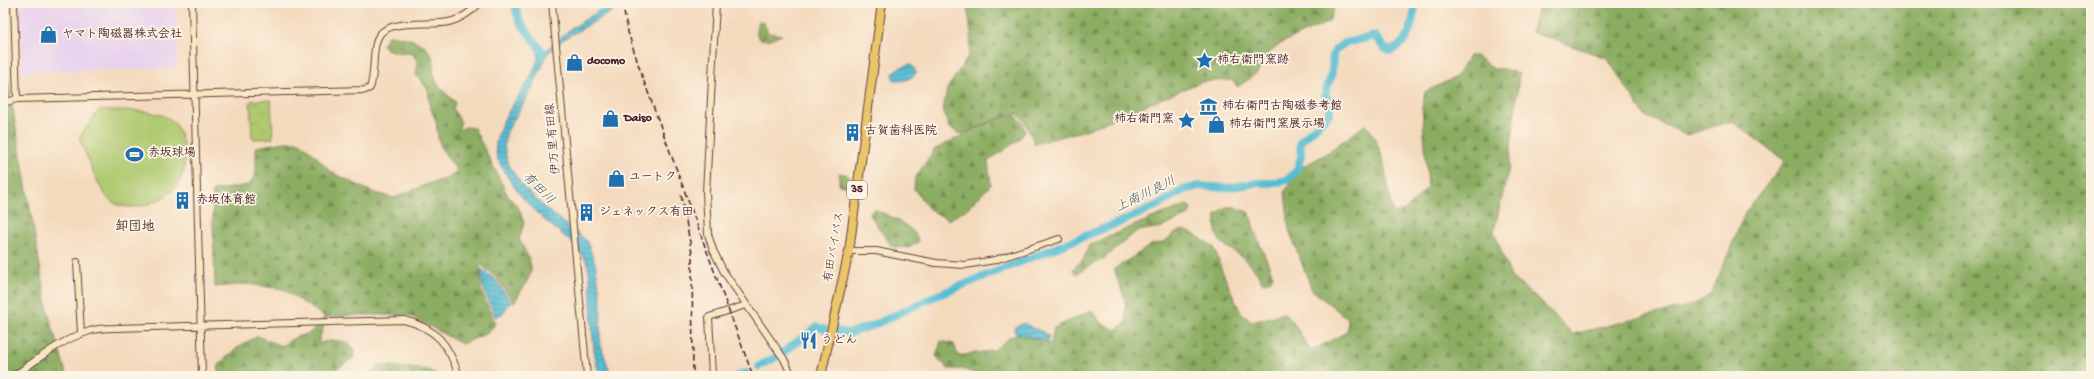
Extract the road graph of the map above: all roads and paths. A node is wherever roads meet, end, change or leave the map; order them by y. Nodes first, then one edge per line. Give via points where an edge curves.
1 (14, 3) edge
2 (192, 3) edge
3 (480, 3) edge
4 (552, 3) edge
5 (716, 3) edge
6 (882, 3) edge
7 (195, 94) junction
8 (17, 99) junction
9 (3, 103) edge
10 (1059, 239) dead end
11 (849, 251) junction
12 (77, 262) dead end
13 (746, 304) junction
14 (201, 326) junction
15 (81, 334) junction
16 (14, 376) edge
17 (202, 376) edge
18 (460, 376) edge
19 (587, 376) edge
20 (712, 376) edge
21 (792, 376) edge
22 (821, 376) edge

1 - 8 street
2 - 7 street
3 - 7 street via 466,15 449,22 385,29 376,42 374,79 370,88
4 - 19 street, 伊万里有田線
5 - 13 street via 706,222 720,266
6 - 11 highway, 有田バイパス / 35
7 - 8 street
7 - 14 street
8 - 9 street
10 - 11 street via 995,260 974,264 936,263 876,251
11 - 22 highway, 有田バイパス / 35
12 - 15 street
13 - 20 street via 709,317
13 - 21 street via 784,359
14 - 15 street via 115,328 91,330
14 - 17 street
14 - 18 street via 404,320 424,326 440,338 447,347
15 - 16 street via 56,347

